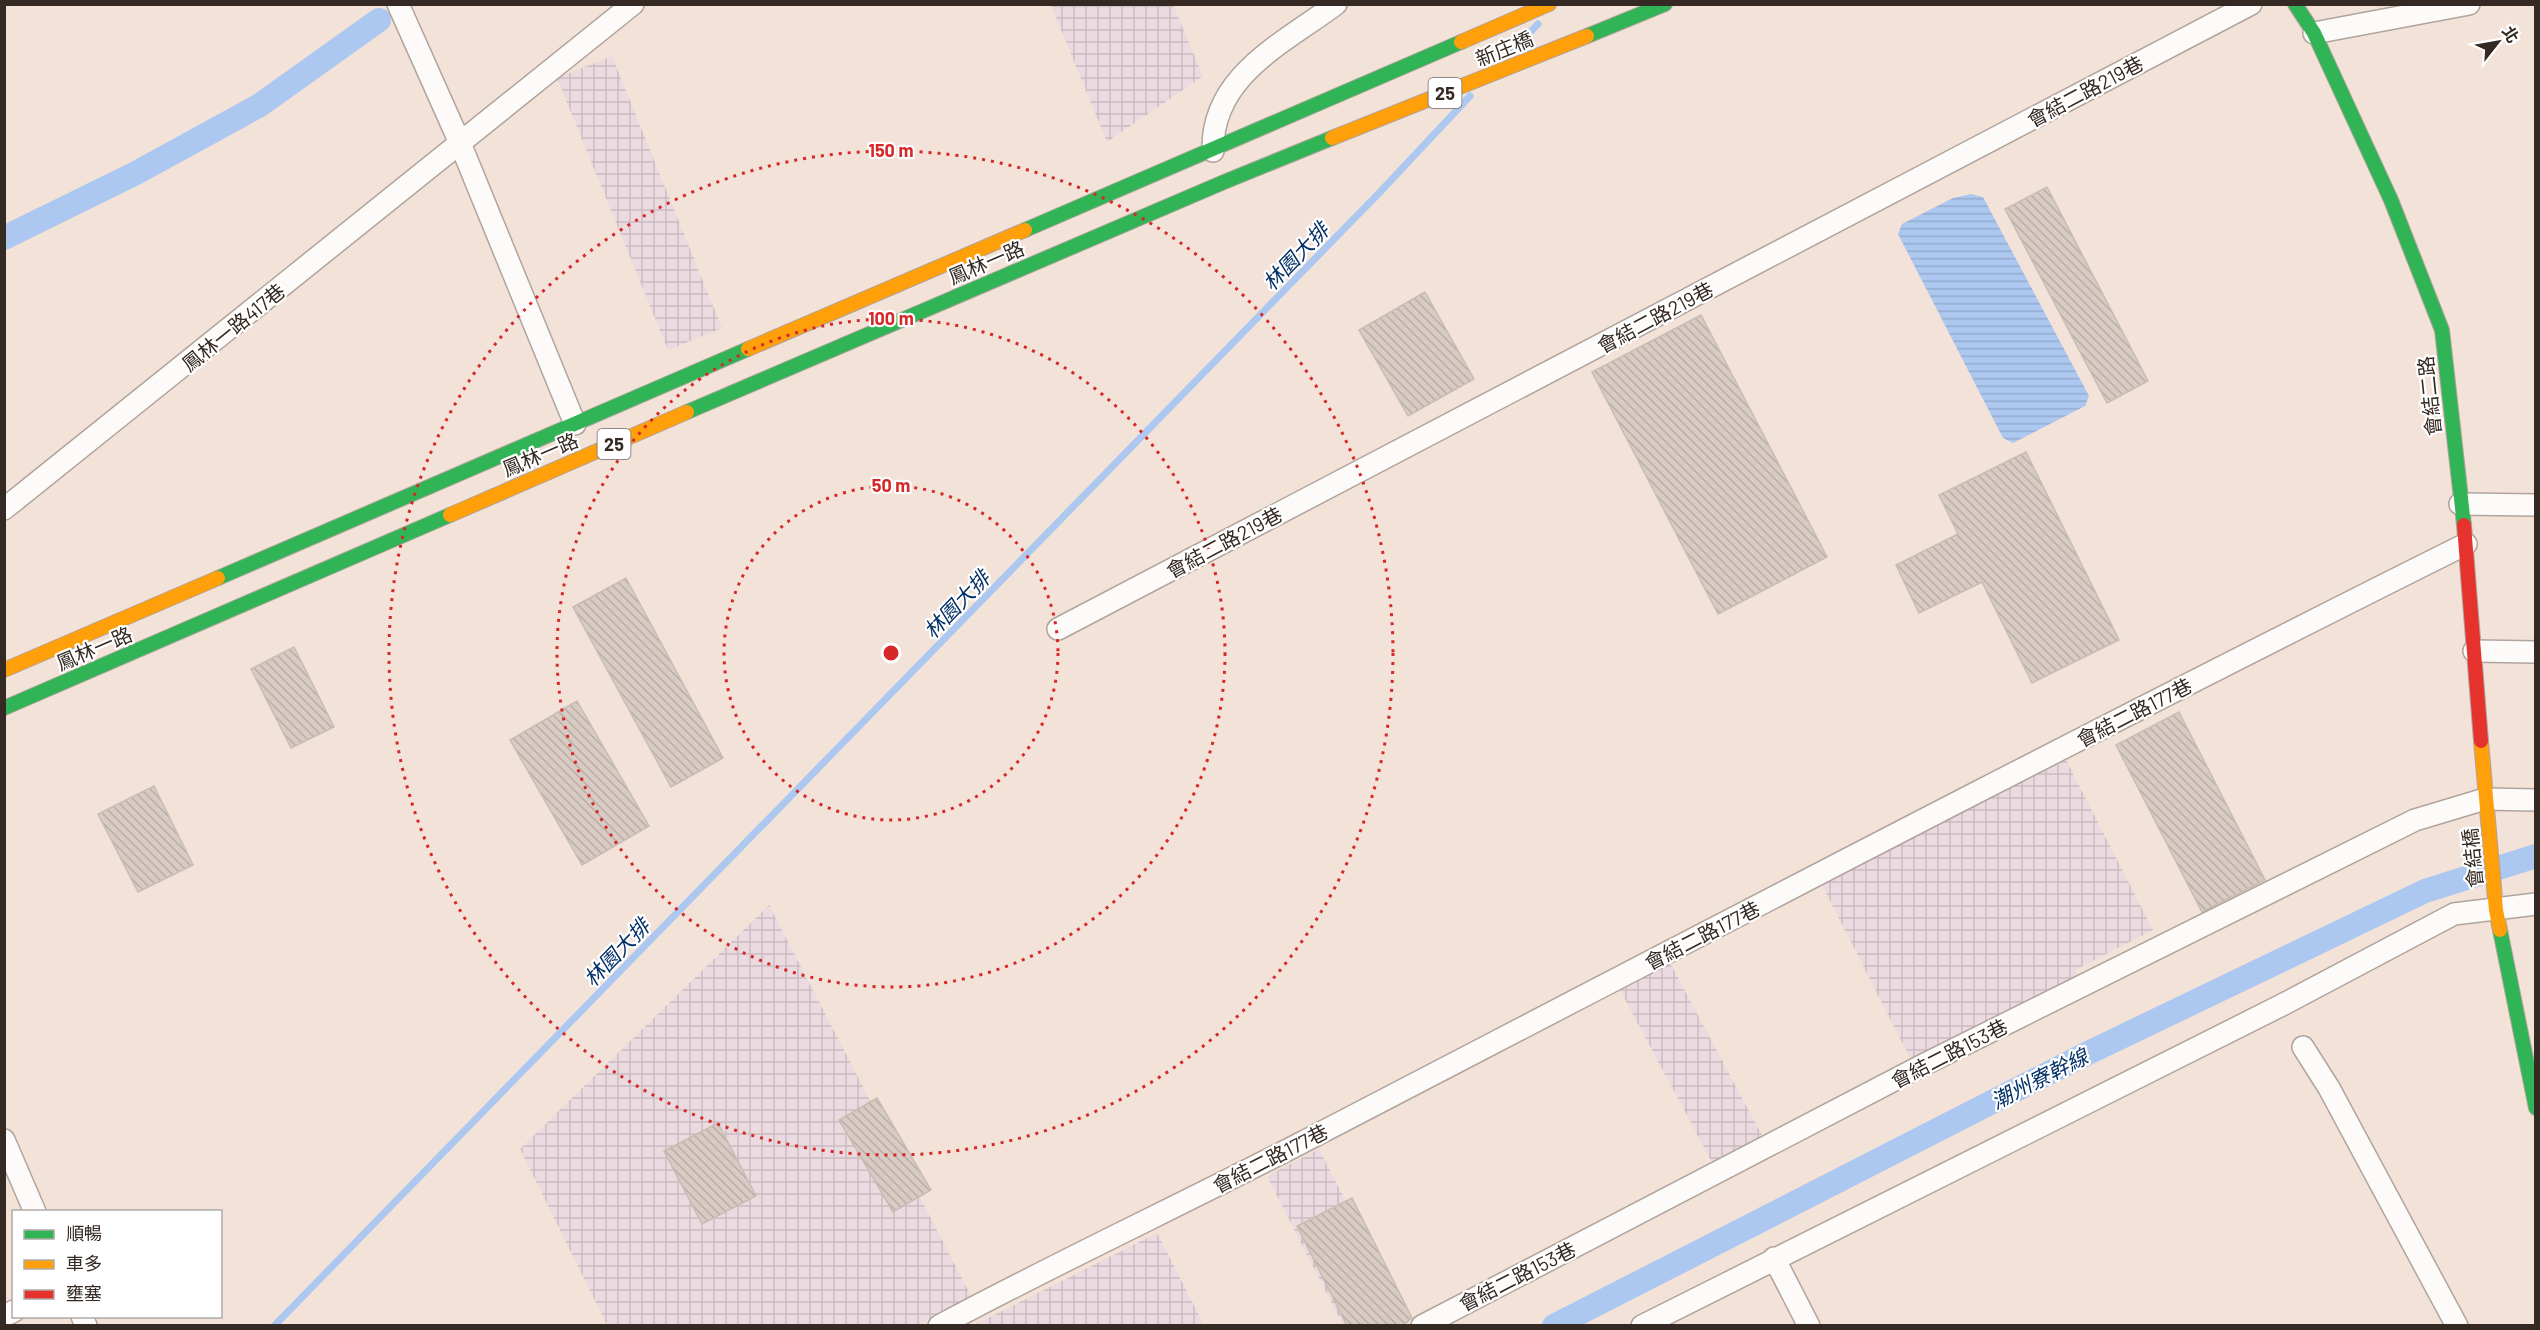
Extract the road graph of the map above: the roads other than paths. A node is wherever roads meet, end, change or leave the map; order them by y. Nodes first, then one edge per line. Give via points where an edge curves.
1 (398, 4) edge
2 (633, 4) edge
3 (1336, 4) edge
4 (1549, 4) edge
5 (1665, 4) edge
6 (2251, 4) edge
7 (2295, 4) edge
8 (2469, 4) edge
9 (2314, 33) junction
10 (460, 143) junction
11 (1213, 151) junction
12 (1224, 182) joint
13 (575, 424) junction
14 (2460, 504) junction
15 (2535, 505) edge
16 (4, 509) edge
17 (2466, 544) junction
18 (1058, 629) dead end
19 (2474, 651) junction
20 (2535, 652) edge
21 (4, 670) edge
22 (4, 708) edge
23 (2535, 800) edge
24 (2486, 806) junction
25 (2496, 904) junction
26 (2535, 904) edge
27 (2303, 1047) dead end
28 (2535, 1108) edge
29 (4, 1140) edge
30 (34, 1210) edge
31 (1774, 1258) junction
32 (1655, 1323) edge
33 (939, 1326) edge
34 (1422, 1326) edge
35 (1809, 1326) edge
36 (2457, 1326) edge

1 - 10 street
2 - 10 street, 鳳林一路417巷
3 - 11 street via 1260,56 1226,96 1212,130
4 - 11 main road, 新庄橋 / 25
5 - 12 main road, 新庄橋 / 25
6 - 18 street, 會結二路219巷
7 - 9 main road, 會結二路
8 - 9 street
9 - 14 main road, 會結二路 via 2391,200 2442,330
10 - 13 street
10 - 16 street, 鳳林一路417巷
11 - 13 main road, 鳳林一路 / 25
12 - 22 main road, 鳳林一路 / 25
13 - 21 main road, 鳳林一路 / 25
14 - 15 street
14 - 17 main road, 會結二路
17 - 19 main road, 會結二路
17 - 33 street, 會結二路177巷
19 - 20 street
19 - 24 main road, 會結二路
23 - 24 street, 會結二路153巷
24 - 25 main road, 會結橋
24 - 34 street, 會結二路153巷 via 2404,825 1925,1064
25 - 26 street
25 - 28 main road
25 - 31 street via 2454,914 2282,1005
27 - 36 street
29 - 30 street
31 - 32 street
31 - 35 street

